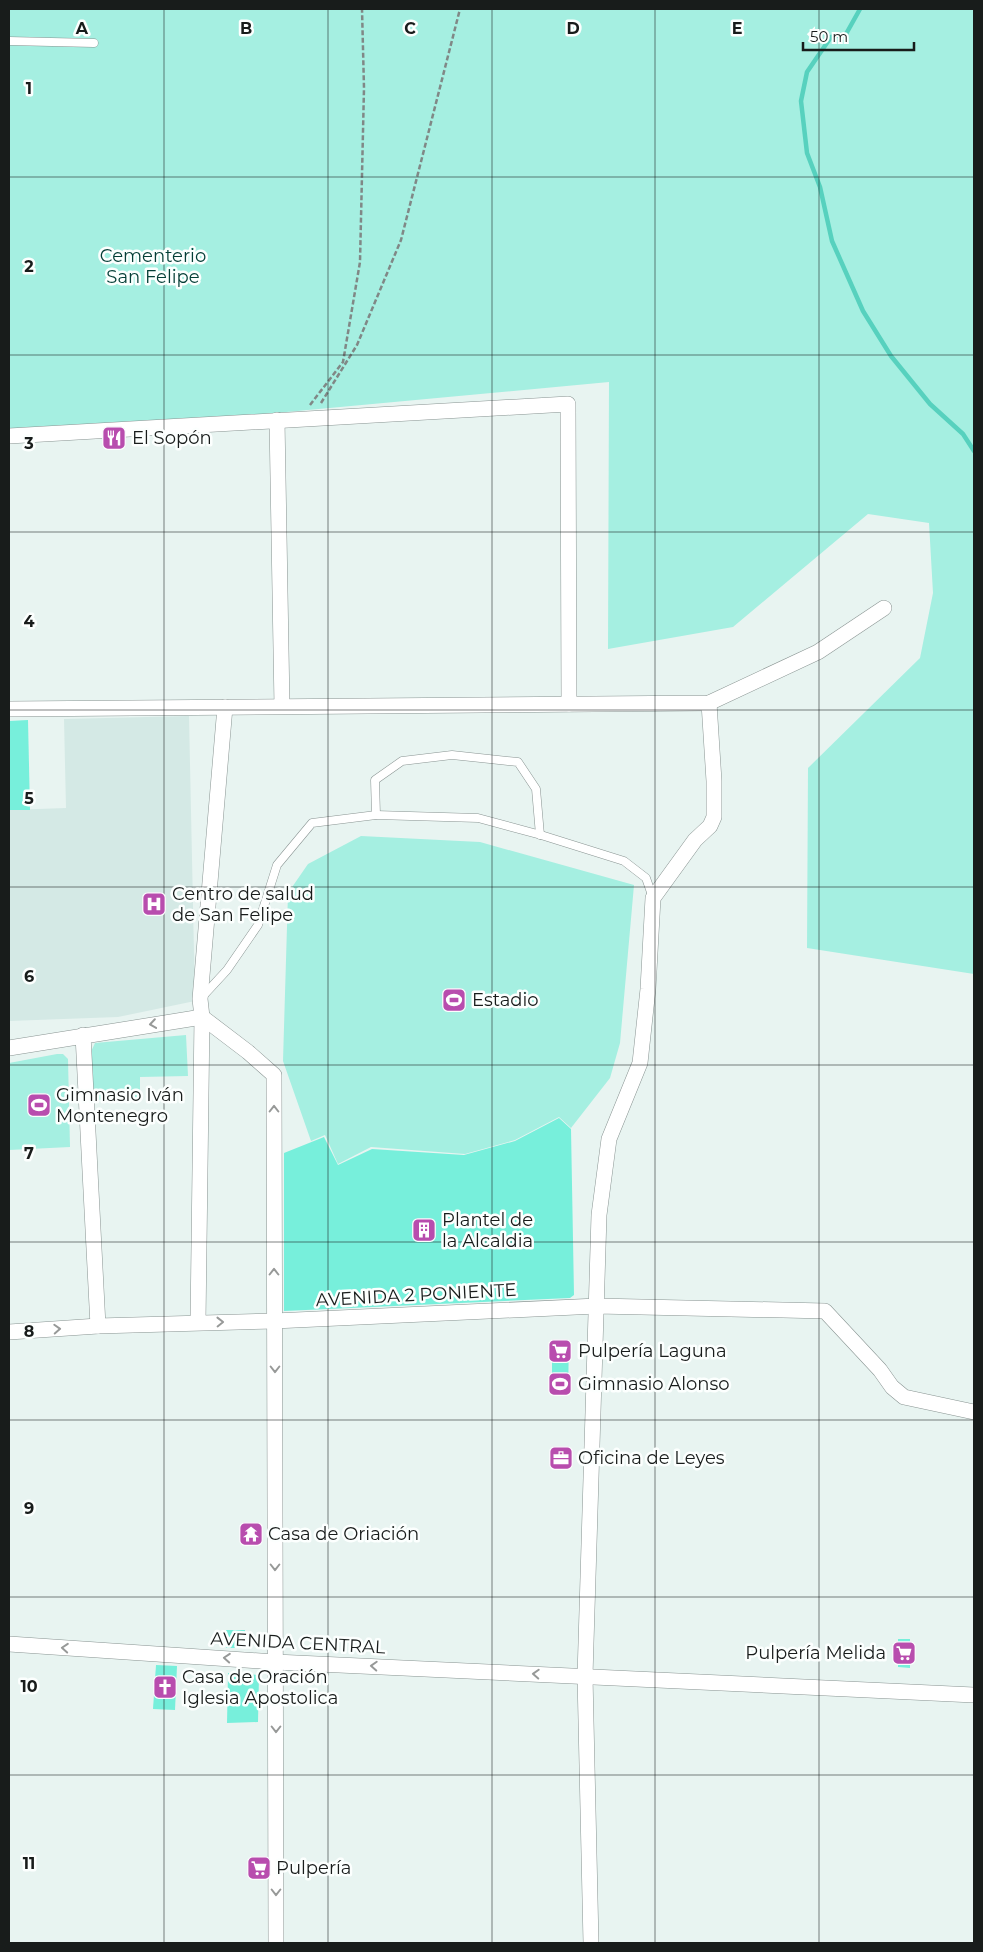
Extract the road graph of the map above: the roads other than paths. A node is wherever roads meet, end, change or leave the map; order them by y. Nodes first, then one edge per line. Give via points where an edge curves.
1 (9, 41) edge
2 (94, 43) dead end
3 (277, 420) junction
4 (9, 436) edge
5 (884, 608) dead end
6 (709, 702) junction
7 (569, 704) junction
8 (282, 706) junction
9 (225, 707) junction
10 (9, 709) edge
11 (376, 815) junction
12 (540, 835) junction
13 (653, 898) junction
14 (200, 999) junction
15 (202, 1017) junction
16 (83, 1036) junction
17 (9, 1048) edge
18 (597, 1306) junction
19 (274, 1321) junction
20 (198, 1322) junction
21 (98, 1326) junction
22 (9, 1332) edge
23 (974, 1412) edge
24 (9, 1644) edge
25 (275, 1662) junction
26 (585, 1676) junction
27 (974, 1695) edge
28 (276, 1943) edge
29 (591, 1943) edge

1 - 2 lane
3 - 4 street
3 - 7 street via 568,404
3 - 8 street
5 - 6 street via 818,652
6 - 7 street
6 - 13 street via 714,817
7 - 8 street
8 - 9 street
9 - 10 street
9 - 14 street
11 - 12 lane via 478,818
11 - 12 lane via 375,780 402,761 452,755 518,762 536,789
11 - 14 lane via 312,823 278,865 258,924 227,970
12 - 13 lane via 624,861 646,878
13 - 18 street via 640,1063 609,1140 599,1215
14 - 15 street
15 -> 16 street
19 -> 15 street via 274,1075
15 - 20 street
16 - 17 street
16 - 21 street
18 - 19 street, AVENIDA 2 PONIENTE
18 - 23 street, AVENIDA 2 PONIENTE via 825,1311 904,1397
18 - 26 street
20 -> 19 street, AVENIDA 2 PONIENTE
19 -> 25 street
20 - 21 street, AVENIDA 2 PONIENTE
22 -> 21 street, AVENIDA 2 PONIENTE
25 -> 24 street, AVENIDA CENTRAL
26 -> 25 street, AVENIDA CENTRAL
25 -> 28 street
26 - 27 street, AVENIDA CENTRAL
26 - 29 street

